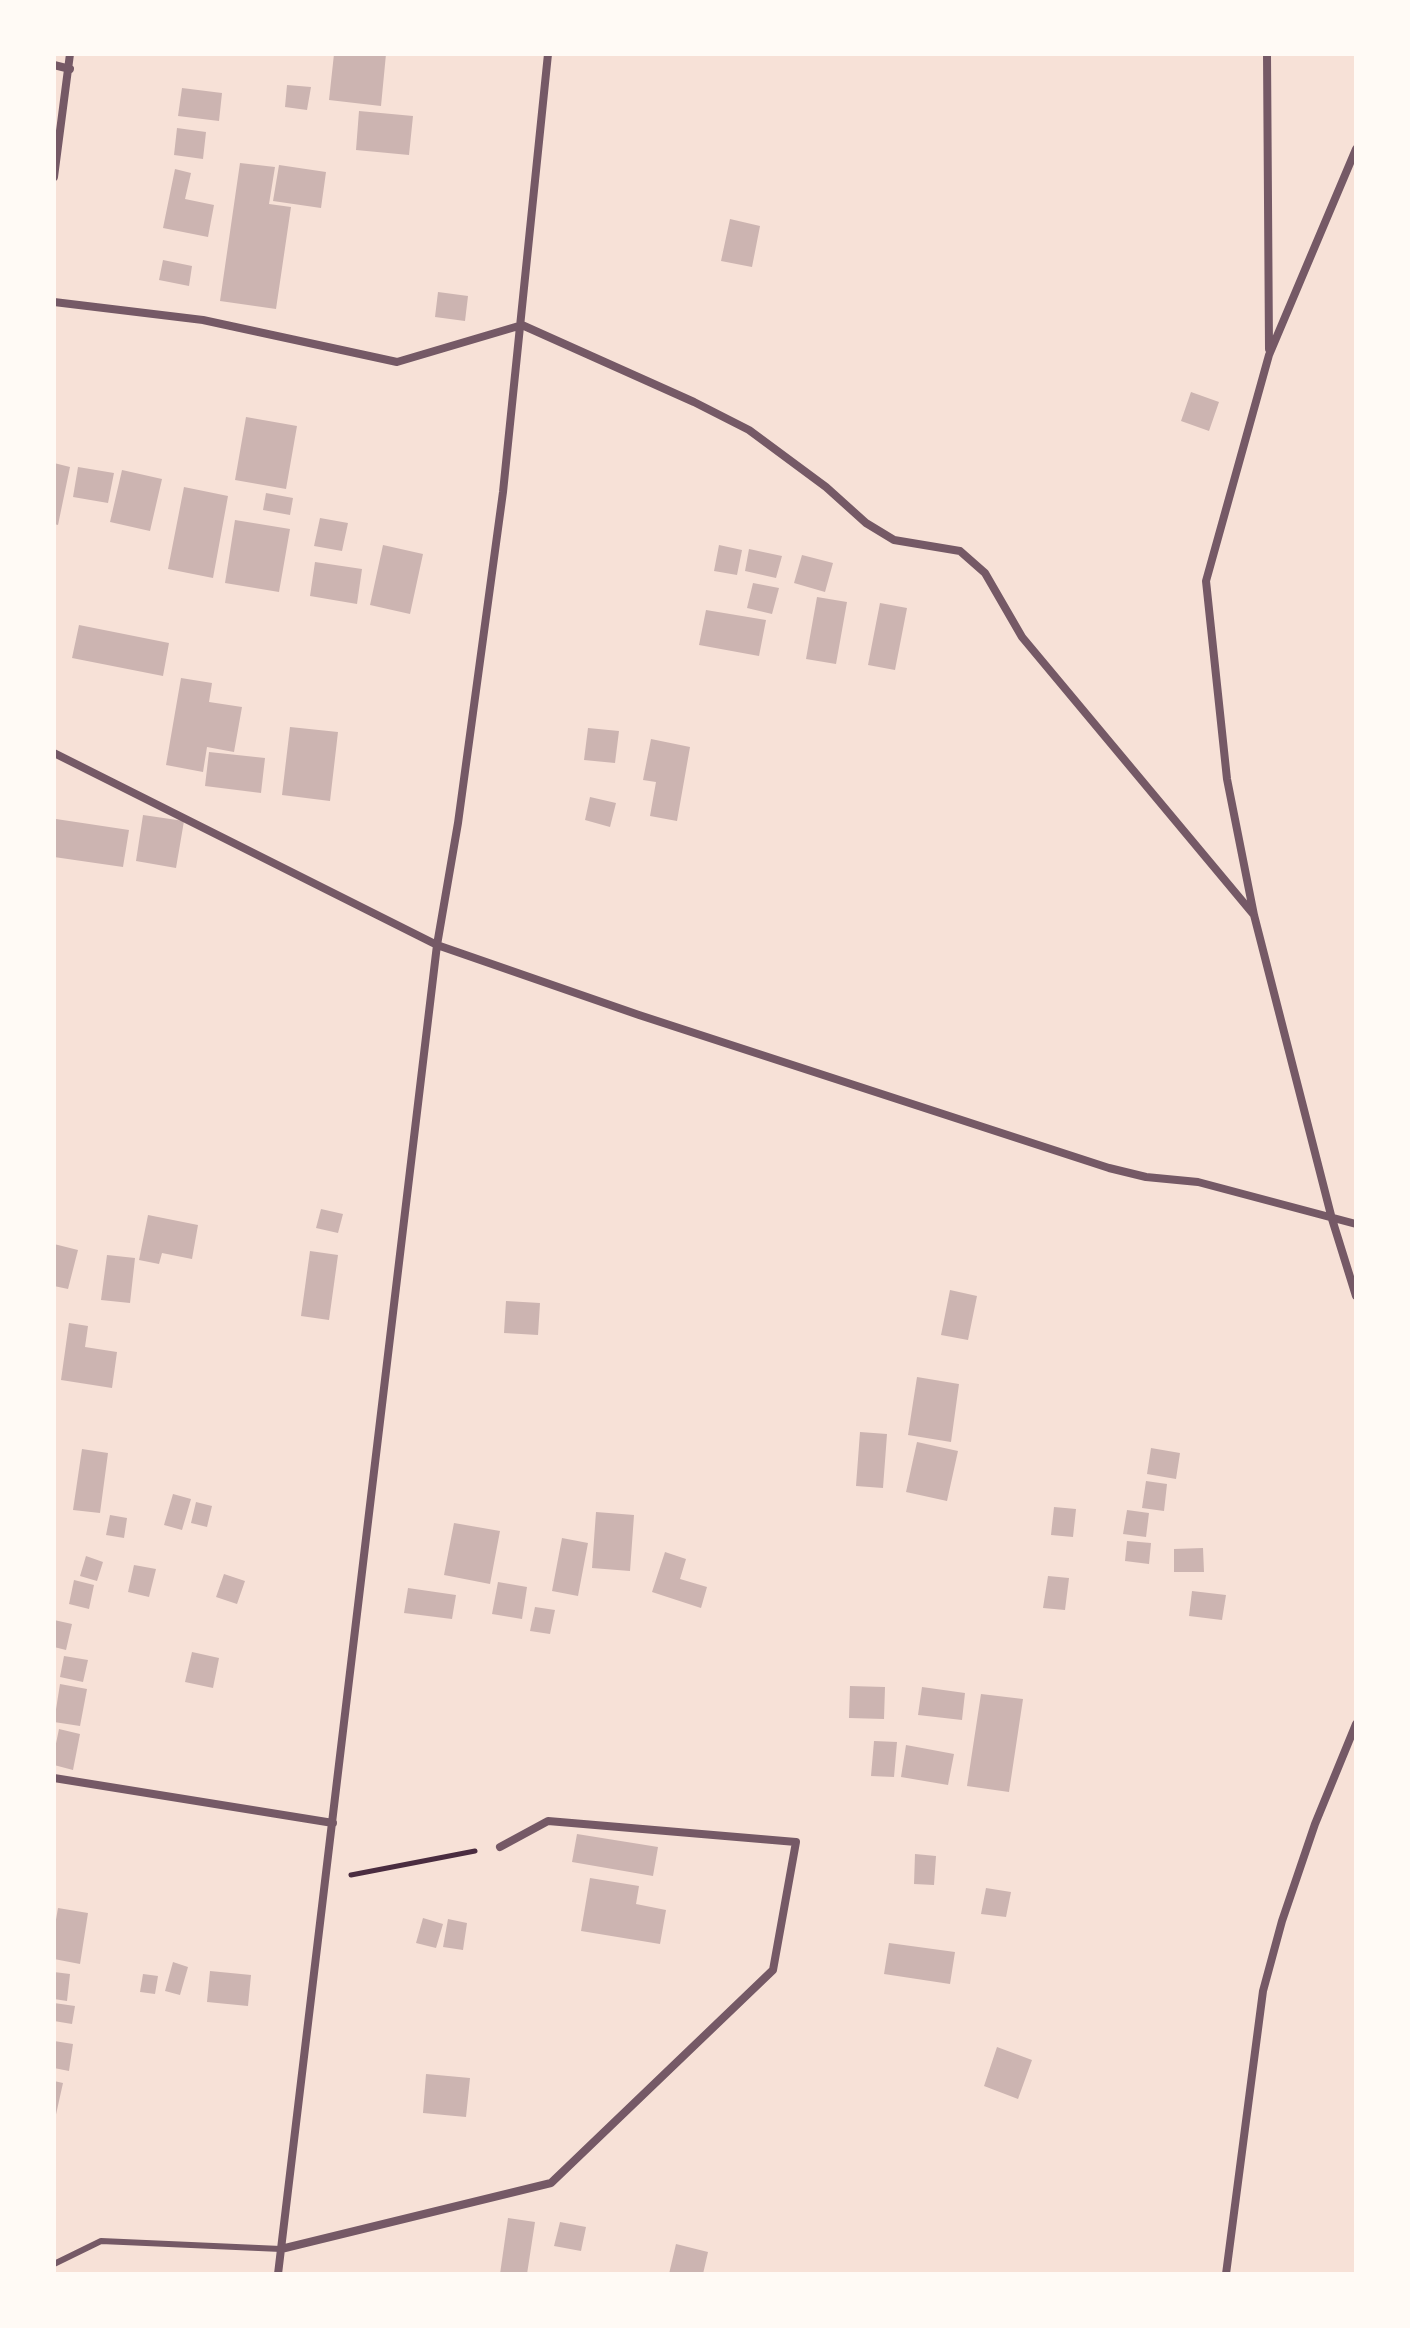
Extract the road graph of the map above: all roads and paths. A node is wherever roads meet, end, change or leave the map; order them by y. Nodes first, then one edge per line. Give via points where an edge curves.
1 (70, 54) edge
2 (548, 54) edge
3 (1267, 54) edge
4 (54, 65) edge
5 (70, 69) junction
6 (1356, 149) edge
7 (54, 177) edge
8 (54, 302) edge
9 (522, 325) junction
10 (1269, 355) junction
11 (54, 753) edge
12 (1254, 915) junction
13 (437, 945) junction
14 (1332, 1219) junction
15 (1356, 1224) edge
16 (1356, 1296) edge
17 (1356, 1724) edge
18 (54, 1778) edge
19 (333, 1823) junction
20 (500, 1847) joint
21 (326, 1880) junction
22 (281, 2249) junction
23 (54, 2264) edge
24 (278, 2274) edge
25 (1226, 2274) edge

1 - 5 street
2 - 9 street
3 - 10 street
4 - 5 street
5 - 7 street
6 - 10 street
8 - 9 street via 203,320 397,362
9 - 12 street via 749,430 894,540 960,551 985,573 1022,637
9 - 13 street via 458,823
10 - 12 street via 1206,581 1227,779
11 - 13 street
12 - 14 street
13 - 14 street via 1109,1168 1198,1182
13 - 19 street
14 - 15 street
14 - 16 street
17 - 25 street via 1315,1824 1263,1991
18 - 19 street
19 - 21 street
20 - 21 path
20 - 22 street via 548,1821 796,1842 773,1970 551,2183
21 - 22 street
22 - 23 lane via 101,2241
22 - 24 street

